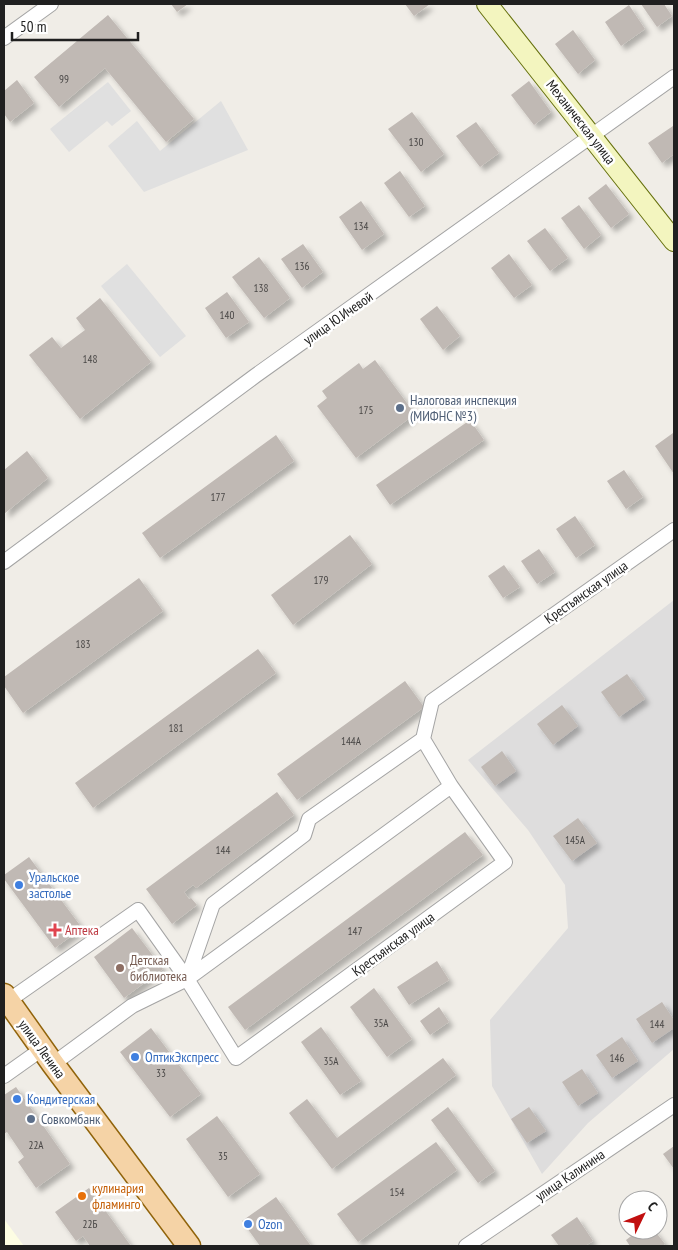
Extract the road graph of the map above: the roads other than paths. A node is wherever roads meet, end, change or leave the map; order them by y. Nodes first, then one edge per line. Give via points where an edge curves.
1 (51, 4) edge
2 (487, 4) edge
3 (4, 38) edge
4 (674, 77) edge
5 (592, 136) junction
6 (674, 241) edge
7 (674, 530) edge
8 (4, 562) edge
9 (423, 739) junction
10 (451, 786) junction
11 (187, 979) junction
12 (6, 998) edge
13 (47, 1057) junction
14 (4, 1076) edge
15 (674, 1105) edge
16 (189, 1246) edge
17 (466, 1246) edge

1 - 3 street
2 - 5 street, Механическая улица
4 - 5 street, улица Ю.Ичевой
5 - 6 street, Механическая улица
5 - 8 street, улица Ю.Ичевой via 255,376
7 - 9 street, Крестьянская улица via 432,701
9 - 10 street, Крестьянская улица
9 - 11 street via 308,819 304,835 213,904
10 - 11 street
10 - 11 street, Крестьянская улица via 505,862 236,1058
11 - 12 street, Крестьянская улица via 138,910
11 - 13 street via 132,1006
12 - 13 main road, улица Ленина
13 - 14 street
13 - 16 main road, улица Ленина
15 - 17 street, улица Калинина

